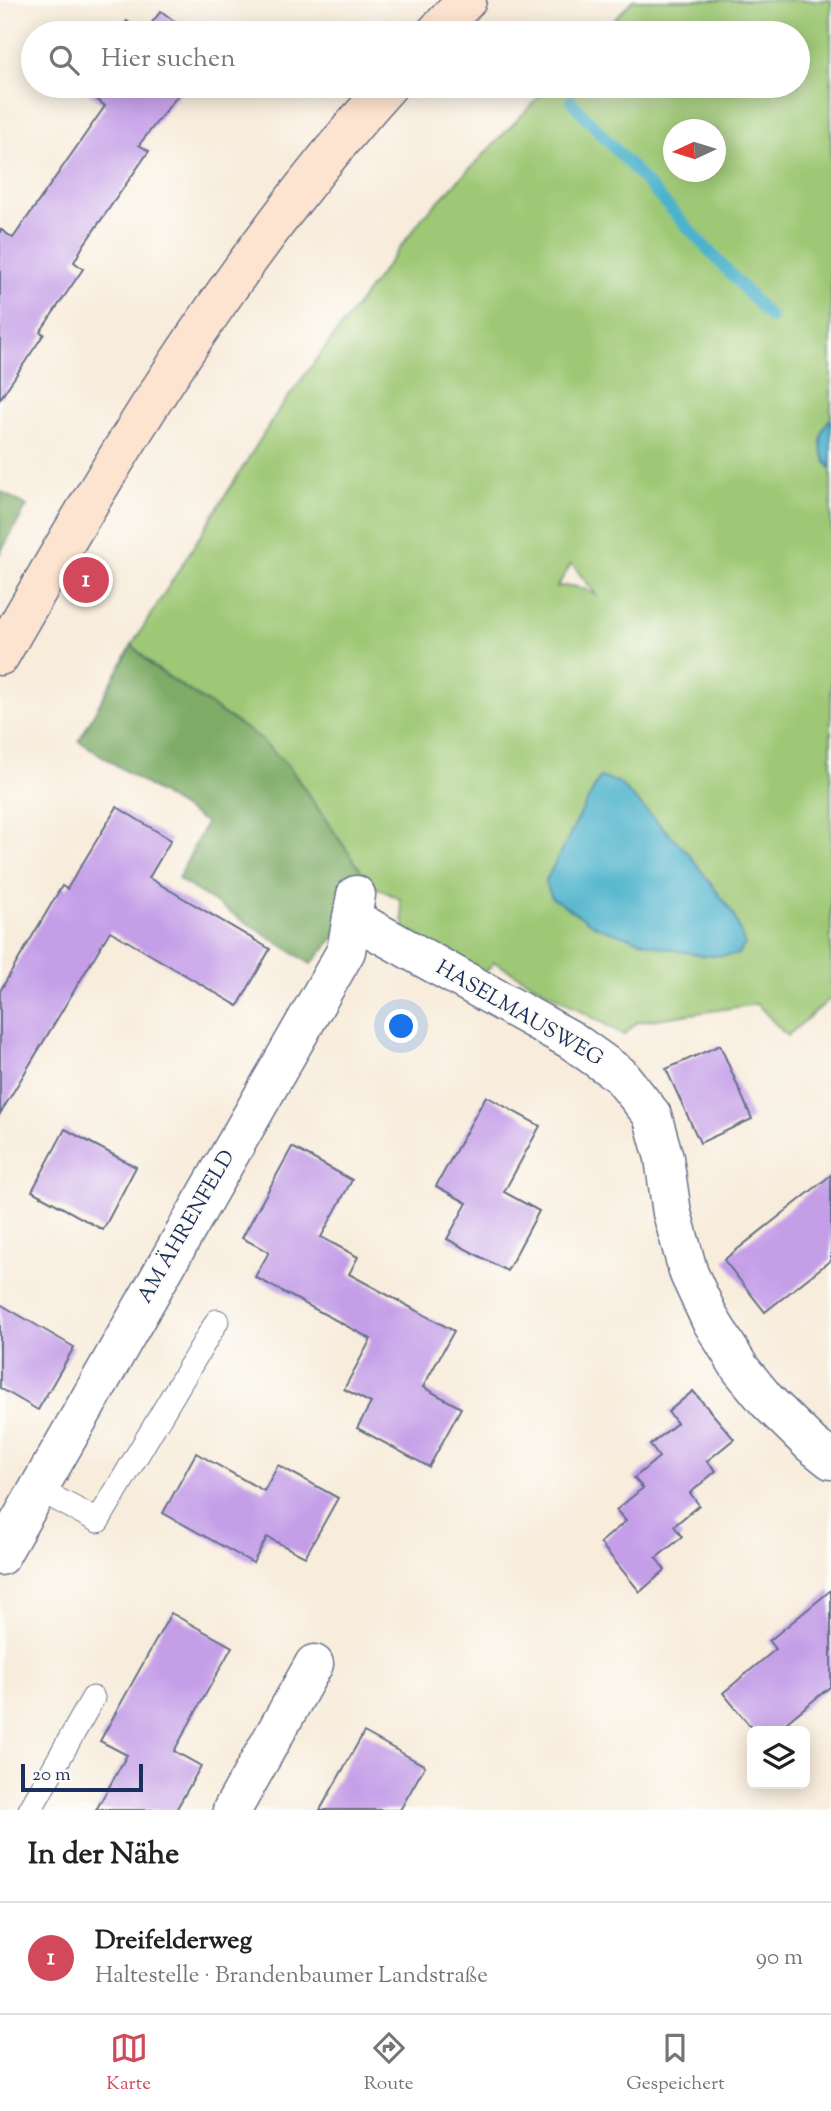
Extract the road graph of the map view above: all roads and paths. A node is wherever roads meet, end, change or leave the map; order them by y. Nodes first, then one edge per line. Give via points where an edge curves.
1 (467, 0) edge
2 (447, 21) edge
3 (378, 98) edge
4 (0, 656) edge
5 (355, 905) joint
6 (217, 1321) dead end
7 (831, 1460) edge
8 (38, 1489) junction
9 (0, 1556) edge
10 (314, 1664) dead end
11 (93, 1698) dead end
12 (30, 1810) edge
13 (232, 1810) edge

1 - 2 main road
3 - 4 main road via 271,230 195,335
5 - 7 street, HASELMAUSWEG via 621,1075 652,1115 689,1274 710,1320 768,1401
5 - 8 street, AM ÄHRENFELD via 346,951
6 - 8 lane via 98,1521
8 - 9 street, AM ÄHRENFELD
10 - 13 street
11 - 12 lane

